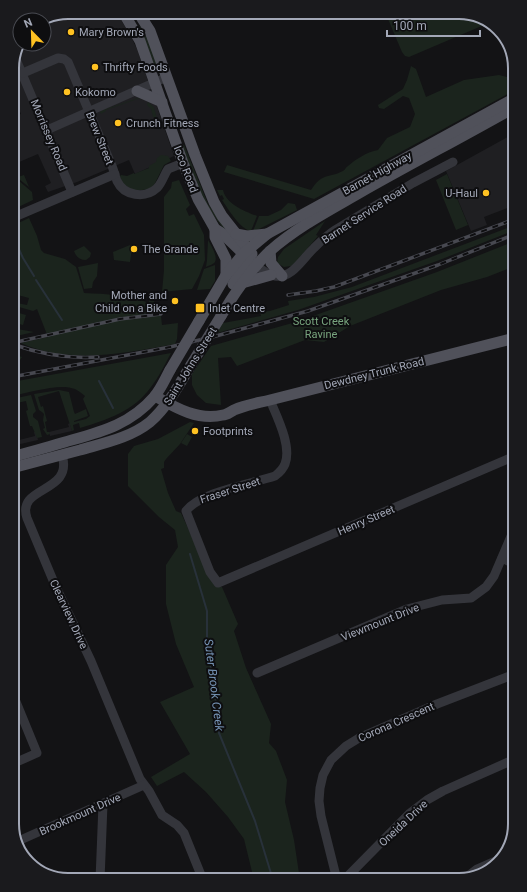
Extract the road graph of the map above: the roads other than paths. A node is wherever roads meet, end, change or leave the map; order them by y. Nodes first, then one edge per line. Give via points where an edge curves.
1 (127, 19) edge
2 (142, 19) edge
3 (19, 64) edge
4 (23, 73) junction
5 (168, 77) junction
6 (155, 83) junction
7 (137, 91) junction
8 (162, 102) junction
9 (508, 102) edge
10 (89, 111) junction
11 (508, 111) edge
12 (46, 130) junction
13 (453, 162) dead end
14 (183, 163) junction
15 (115, 174) junction
16 (72, 192) junction
17 (19, 215) edge
18 (288, 223) junction
19 (215, 229) junction
20 (236, 234) junction
21 (267, 234) junction
22 (270, 251) junction
23 (258, 263) junction
24 (226, 275) junction
25 (242, 283) junction
26 (217, 317) junction
27 (508, 340) edge
28 (156, 394) junction
29 (270, 400) junction
30 (169, 401) junction
31 (19, 455) edge
32 (62, 455) junction
33 (508, 459) edge
34 (19, 466) edge
35 (508, 544) edge
36 (502, 558) junction
37 (508, 561) edge
38 (218, 583) joint
39 (257, 673) dead end
40 (508, 677) edge
41 (19, 709) edge
42 (19, 761) edge
43 (508, 762) edge
44 (144, 785) junction
45 (103, 804) junction
46 (22, 839) edge
47 (486, 865) edge
48 (476, 870) edge
49 (100, 873) edge
50 (200, 873) edge
51 (335, 873) edge
52 (351, 873) edge

1 - 6 main road, Ioco Road via 140,41
2 - 5 main road, Ioco Road via 150,31
3 - 4 street, Morrissey Road
4 - 10 street, Brew Street via 55,59 64,59 70,66
4 - 12 street, Morrissey Road
5 - 6 street
5 - 20 main road, Ioco Road via 208,190 218,210
6 - 7 street
6 - 8 main road, Ioco Road
7 - 8 main road
7 - 10 street
8 - 14 main road, Ioco Road
9 - 18 main road, Barnet Highway
10 - 12 street
10 - 15 street, Brew Street
11 - 22 main road, Barnet Highway via 315,219
12 - 16 street, Morrissey Road
13 - 23 street, Barnet Service Road via 412,183 324,237 287,274
14 - 15 street, Brew Street via 168,169 157,188 142,195 126,192
14 - 19 main road, Ioco Road via 198,199
15 - 16 street
16 - 17 street
18 - 21 main road, Barnet Highway
18 - 23 main road
19 - 23 main road, Ioco Road
19 - 24 main road via 226,259
20 - 21 main road
20 - 23 main road, Ioco Road
21 - 23 main road, Barnet Highway
22 - 23 main road, Barnet Highway
22 - 23 main road via 271,263
23 - 24 main road, Saint Johns Street
23 - 25 main road
23 - 25 main road, Saint Johns Street
23 - 26 main road
24 - 28 main road, Saint Johns Street, bridge
25 - 26 main road, Saint Johns Street
26 - 30 main road, Saint Johns Street, bridge
27 - 29 main road, Dewdney Trunk Road
28 - 30 main road, Dewdney Trunk Road
28 - 31 main road, Saint Johns Street via 134,415 115,426
29 - 30 main road, Dewdney Trunk Road via 233,410 205,409
29 - 38 street, Fraser Street via 287,449 284,464 279,472 275,476 194,502 186,511 210,572
30 - 32 main road, Saint Johns Street via 149,422 135,431
32 - 34 main road, Saint Johns Street
32 - 44 street, Clearview Drive via 65,464 63,471 55,482 28,500 25,514 55,585 90,656
33 - 38 street, Henry Street
35 - 36 street, Viewmount Drive
36 - 37 street
36 - 39 street, Viewmount Drive via 486,587 471,598 442,600 407,609
40 - 51 street, Corona Crescent via 359,738 331,760 323,775 319,801
41 - 42 street via 37,753
43 - 52 street, Oneida Drive via 427,800 410,813
44 - 45 street, Brookmount Drive
44 - 50 street, Clearview Drive via 162,815 184,833
45 - 46 street, Brookmount Drive
45 - 49 street
47 - 48 street

